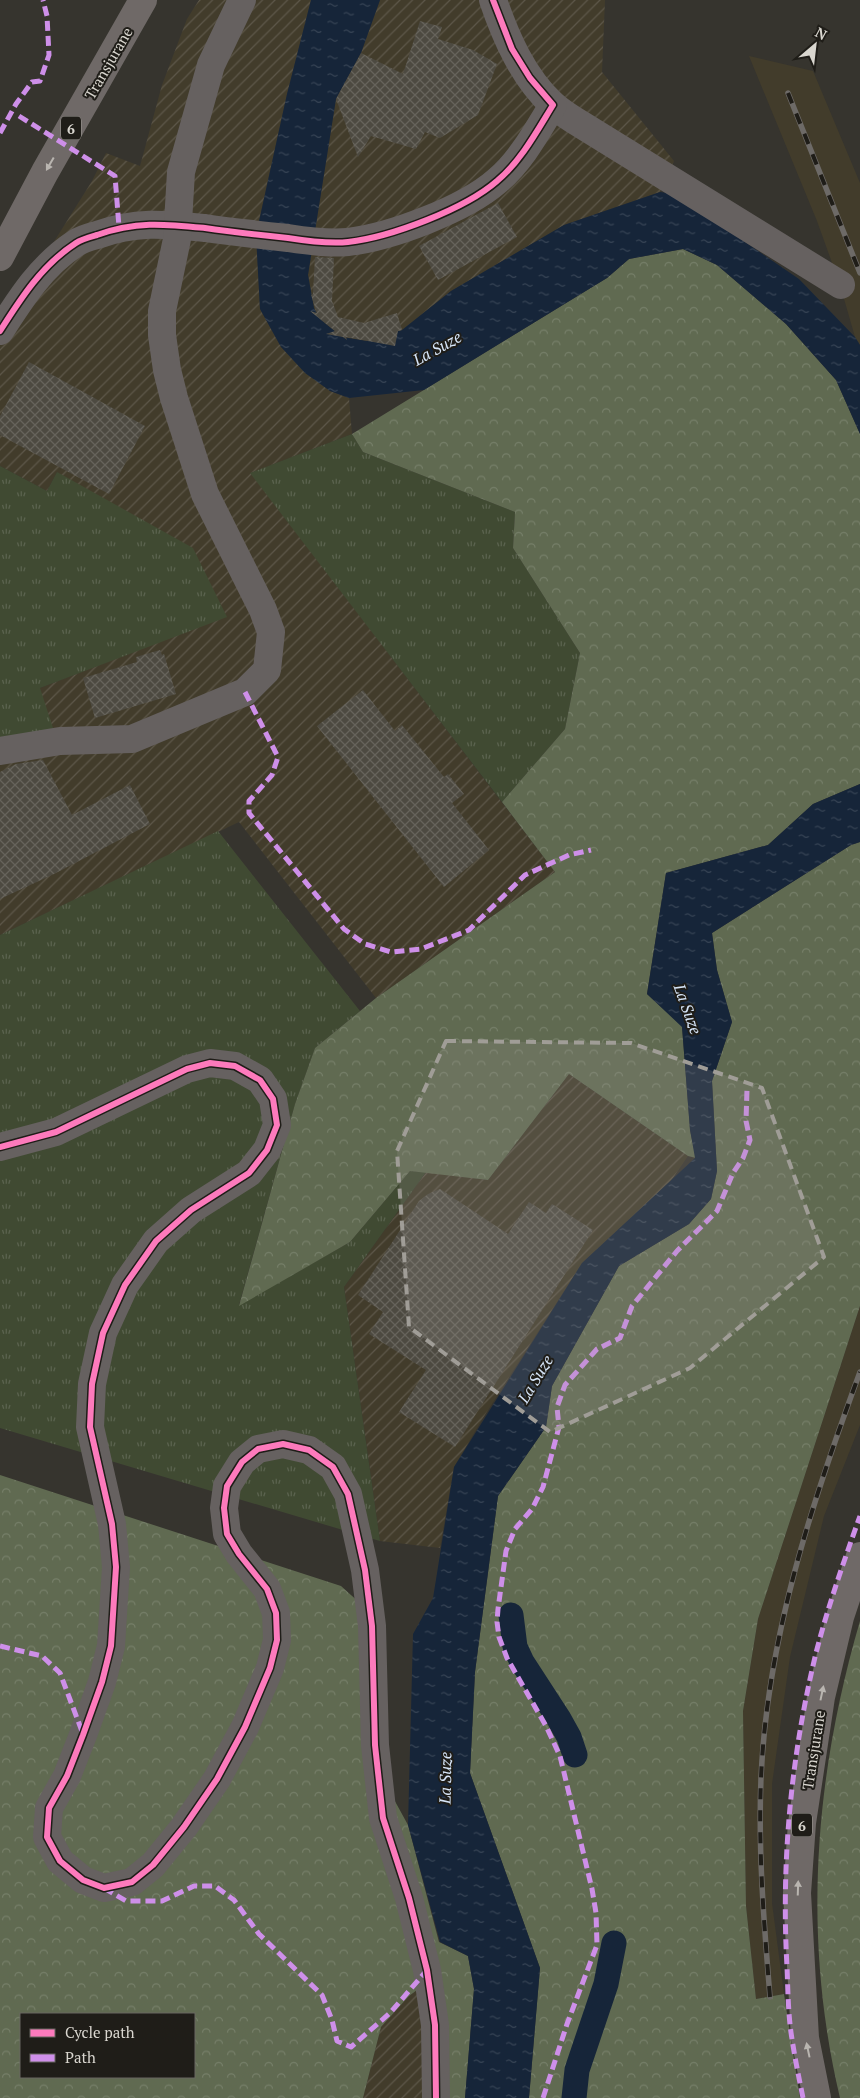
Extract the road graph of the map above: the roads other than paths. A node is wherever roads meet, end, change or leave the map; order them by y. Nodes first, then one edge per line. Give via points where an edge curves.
1 (143, 0) edge
2 (242, 0) edge
3 (493, 0) edge
4 (553, 105) junction
5 (177, 225) junction
6 (0, 257) edge
7 (840, 286) dead end
8 (0, 331) edge
9 (0, 751) edge
10 (0, 1147) edge
11 (860, 1556) edge
12 (436, 2098) edge
13 (817, 2098) edge

1 -> 6 main road, Transjurane / 6
2 - 5 street via 208,74 181,172
3 - 4 street via 512,49 530,78
4 - 5 street via 517,160 497,181 427,220 386,235 347,242 315,242
4 - 7 street
5 - 8 street via 119,227 77,242 51,261 22,295
5 - 9 street via 162,311 167,370 206,494 271,632 267,670 245,692 132,739 60,741
10 - 12 street via 56,1132 187,1069 210,1063 235,1066 260,1080 273,1099 277,1125 266,1150 249,1173 190,1210 156,1241 125,1285 103,1333 92,1384 90,1427 112,1524 115,1603 111,1646 83,1735 67,1776 49,1808 47,1837 60,1862 82,1880 104,1888 132,1882 153,1865 217,1779 245,1727 270,1668 277,1640 276,1612 267,1589 227,1534 224,1508 227,1486 242,1462 258,1448 283,1444 309,1450 333,1467 348,1494 365,1570 372,1626 375,1745 383,1818 409,1898 427,1970 435,2025
13 -> 11 main road, Transjurane / 6 via 804,2028 797,1892 802,1823 821,1697 840,1617

